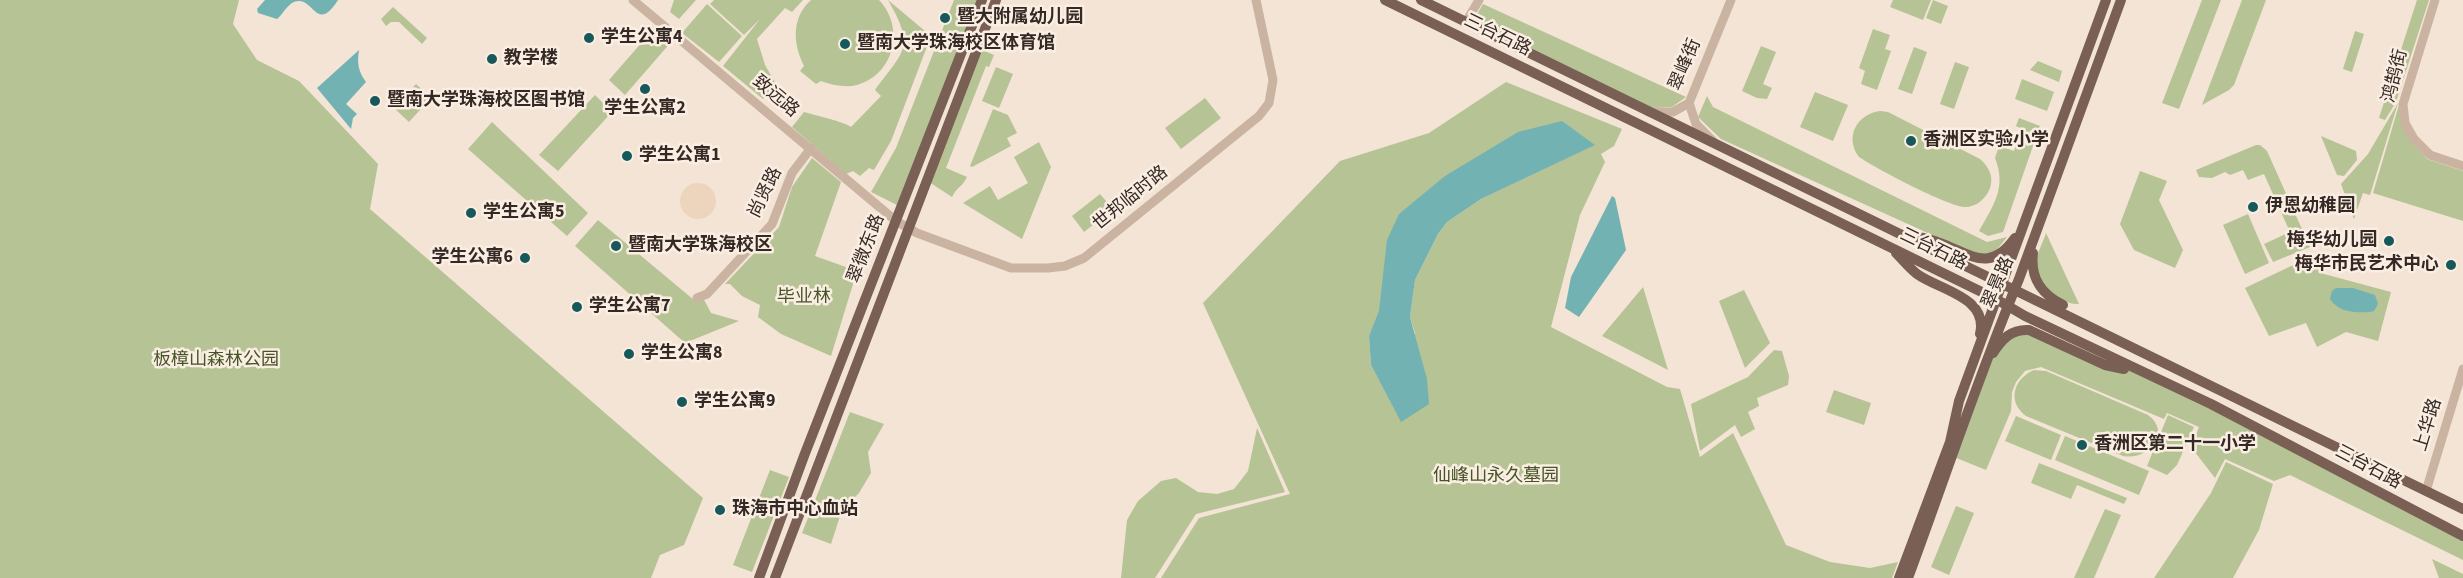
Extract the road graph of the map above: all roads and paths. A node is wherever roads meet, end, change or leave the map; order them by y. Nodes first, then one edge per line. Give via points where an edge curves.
1 (633, 0) edge
2 (982, 0) edge
3 (996, 0) edge
4 (1256, 0) edge
5 (1385, 0) edge
6 (1421, 0) edge
7 (1479, 0) edge
8 (1731, 0) edge
9 (2106, 0) edge
10 (2121, 0) edge
11 (2435, 0) edge
12 (1466, 22) junction
13 (1689, 103) junction
14 (1648, 112) junction
15 (1715, 144) junction
16 (811, 148) junction
17 (2463, 166) edge
18 (896, 221) junction
19 (2024, 226) junction
20 (909, 230) junction
21 (1897, 232) junction
22 (2035, 235) junction
23 (1890, 247) junction
24 (2002, 283) junction
25 (2015, 289) junction
26 (697, 298) dead end
27 (1996, 299) junction
28 (2008, 307) junction
29 (1976, 356) junction
30 (2175, 368) junction
31 (2463, 369) edge
32 (2148, 375) junction
33 (1975, 391) junction
34 (2426, 491) junction
35 (2463, 509) edge
36 (2463, 536) edge
37 (759, 578) edge
38 (775, 578) edge
39 (1899, 578) edge
40 (1908, 578) edge

1 - 16 street, 致远路
2 - 18 main road, 翠微东路
3 - 20 main road, 翠微东路
4 - 20 street, 世邦临时路 via 1273,80 1269,103 1259,116 1084,258 1065,266 1011,268
5 - 23 main road, 三台石路
6 - 12 main road, 三台石路
7 - 12 street
8 - 13 street, 翠峰街
9 - 19 main road, 翠景路
10 - 22 main road, 翠景路
11 - 17 street, 鸿鹄街 via 2403,104 2405,123 2430,155
12 - 14 main road, 三台石路
13 - 14 street, 翠峰街 via 1673,112
13 - 15 street via 1696,124
14 - 15 main road, 三台石路
15 - 21 main road, 三台石路
16 - 18 street, 致远路
16 - 26 street, 尚贤路 via 792,174 772,224 707,294
18 - 20 street, 世邦临时路
18 - 37 main road, 翠微东路
19 - 21 main road via 2007,249 1992,259 1976,259 1938,242
19 - 24 main road, 翠景路
20 - 38 main road, 翠微东路
21 - 24 main road, 三台石路
22 - 25 main road, 翠景路
22 - 30 main road via 2031,267 2043,291 2133,339
23 - 27 main road, 三台石路
23 - 29 main road via 1916,274 1965,298 1977,311 1983,325
24 - 25 main road, 三台石路
24 - 27 main road, 翠景路
25 - 28 main road, 翠景路
25 - 30 main road, 三台石路
27 - 28 main road, 三台石路
27 - 29 main road, 翠景路
28 - 32 main road, 三台石路
28 - 33 main road, 翠景路
29 - 39 main road, 翠景路 via 1959,401 1950,442
30 - 34 main road, 三台石路
31 - 34 street, 上华路
32 - 33 main road via 2105,365 2034,331 2019,330 2000,343
32 - 36 main road, 三台石路
33 - 40 main road, 翠景路
34 - 35 main road, 三台石路

